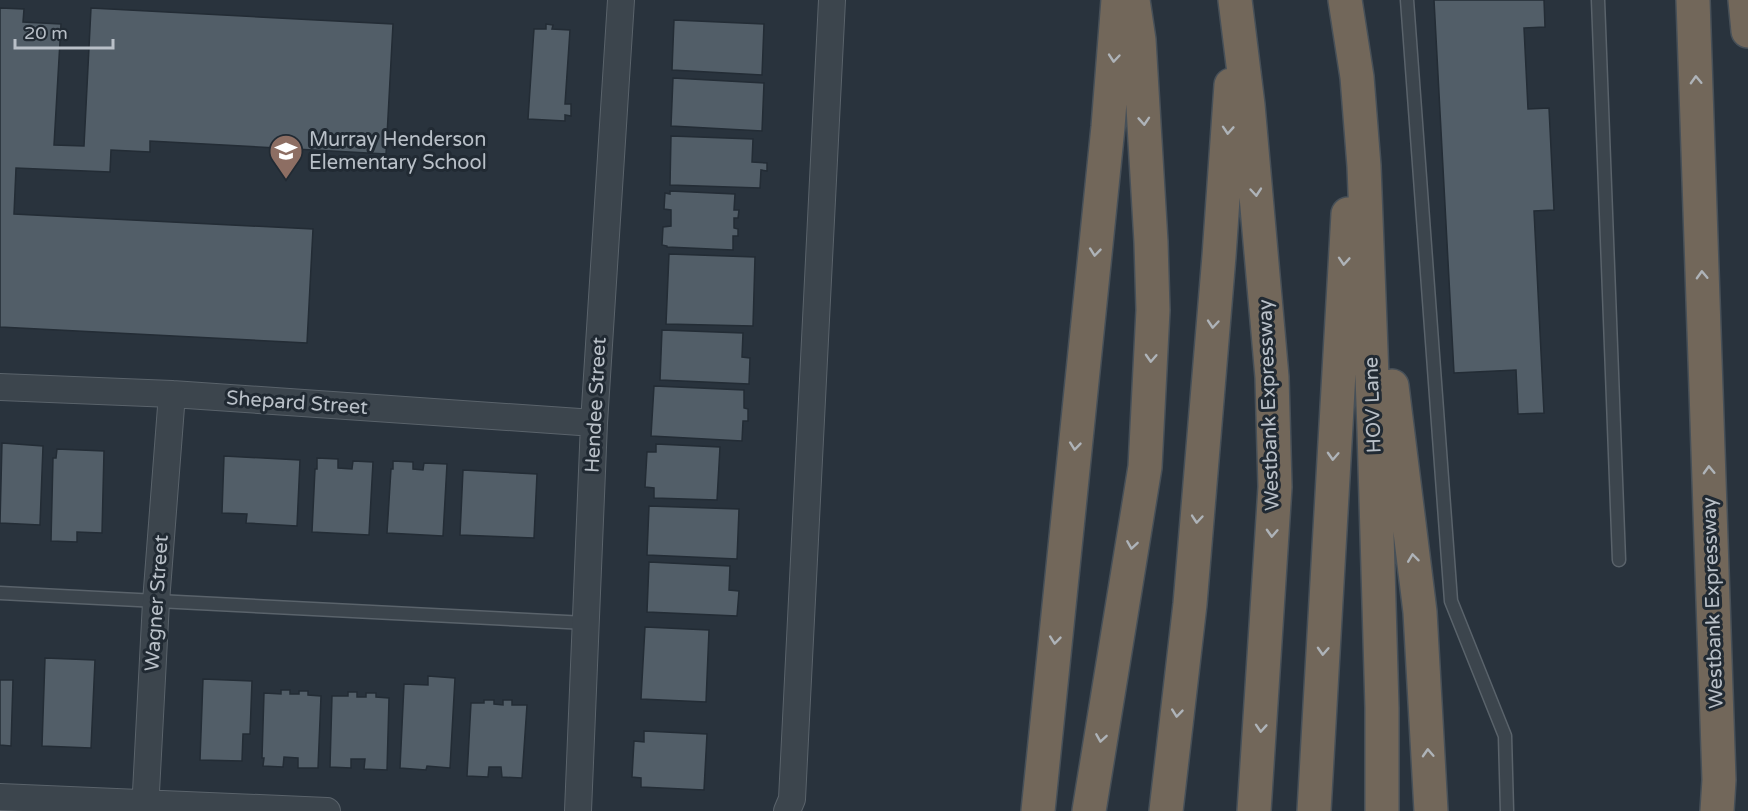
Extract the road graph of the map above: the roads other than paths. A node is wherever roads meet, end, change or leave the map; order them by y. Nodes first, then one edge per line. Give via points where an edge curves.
1 (621, 0) edge
2 (832, 0) edge
3 (1119, 0) edge
4 (1133, 0) edge
5 (1345, 0) edge
6 (1407, 0) edge
7 (1598, 0) edge
8 (1693, 0) edge
9 (1745, 0) edge
10 (1235, 4) edge
11 (1748, 31) edge
12 (1357, 77) junction
13 (1364, 166) junction
14 (0, 387) edge
15 (172, 394) junction
16 (594, 423) junction
17 (1619, 560) dead end
18 (0, 593) edge
19 (156, 602) junction
20 (586, 623) junction
21 (1718, 795) edge
22 (0, 797) edge
23 (146, 806) edge
24 (1382, 809) edge
25 (327, 811) edge
26 (578, 811) edge
27 (787, 811) edge
28 (1038, 811) edge
29 (1089, 811) edge
30 (1166, 811) edge
31 (1254, 811) edge
32 (1314, 811) edge
33 (1431, 811) edge
34 (1508, 811) edge

1 - 16 street, Hendee Street
2 - 27 street via 792,799
3 -> 28 highway
4 -> 29 highway via 1139,40 1153,310 1145,467
5 - 12 highway, HOV Lane
6 - 34 lane via 1451,602 1505,736
7 - 17 lane
21 -> 8 highway, Westbank Expressway
9 - 11 highway
10 -> 30 highway via 1190,604
10 -> 31 highway, Westbank Expressway via 1272,377 1275,487
12 - 13 highway, HOV Lane
12 -> 32 highway
13 - 24 highway, HOV Lane
33 -> 13 highway via 1420,612
14 - 15 street, Shepard Street
15 - 16 street, Shepard Street
15 - 19 street, Wagner Street
16 - 20 street, Hendee Street
18 - 19 lane
19 - 20 lane
19 - 23 street, Wagner Street
20 - 26 street, Hendee Street
22 - 23 street
23 - 25 street

